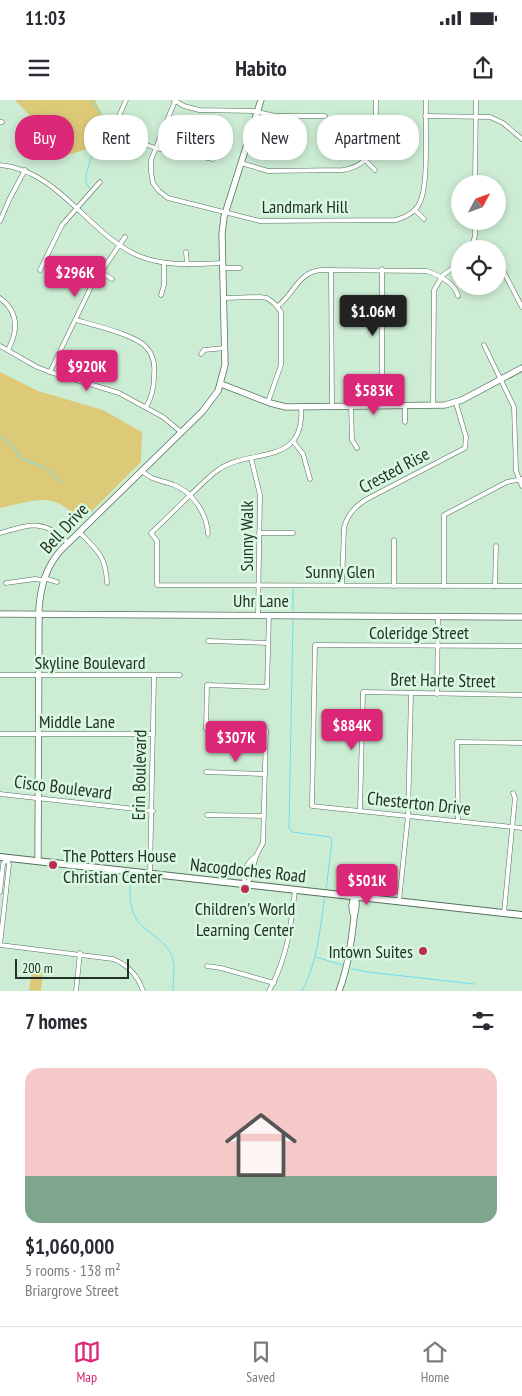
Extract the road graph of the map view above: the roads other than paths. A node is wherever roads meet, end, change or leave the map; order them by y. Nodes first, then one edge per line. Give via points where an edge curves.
1 (126, 100) edge
2 (174, 100) edge
3 (262, 100) edge
4 (376, 100) edge
5 (426, 100) edge
6 (476, 100) edge
7 (258, 112) junction
8 (375, 115) edge
9 (317, 116) edge
10 (425, 116) junction
11 (476, 116) junction
12 (522, 138) edge
13 (155, 148) junction
14 (158, 149) edge
15 (365, 160) joint
16 (241, 163) junction
17 (0, 165) edge
18 (25, 170) junction
19 (375, 170) dead end
20 (41, 171) dead end
21 (475, 175) edge
22 (37, 176) junction
23 (100, 182) dead end
24 (77, 209) junction
25 (415, 210) junction
26 (226, 211) junction
27 (424, 219) dead end
28 (0, 221) edge
29 (125, 237) dead end
30 (120, 245) junction
31 (186, 252) dead end
32 (164, 263) junction
33 (187, 264) junction
34 (223, 266) junction
35 (240, 268) dead end
36 (382, 269) junction
37 (40, 270) dead end
38 (331, 270) junction
39 (451, 270) edge
40 (101, 272) junction
41 (506, 276) edge
42 (441, 278) junction
43 (112, 280) dead end
44 (161, 295) dead end
45 (458, 296) dead end
46 (0, 298) edge
47 (224, 298) junction
48 (278, 306) junction
49 (522, 307) edge
50 (76, 320) junction
51 (0, 346) edge
52 (484, 346) dead end
53 (8, 350) junction
54 (225, 351) junction
55 (232, 353) dead end
56 (201, 354) dead end
57 (522, 368) edge
58 (50, 372) junction
59 (501, 380) junction
60 (220, 384) junction
61 (268, 402) junction
62 (456, 403) junction
63 (382, 405) junction
64 (405, 405) junction
65 (433, 405) junction
66 (301, 406) junction
67 (332, 406) junction
68 (352, 406) junction
69 (146, 407) junction
70 (405, 422) dead end
71 (182, 432) junction
72 (293, 441) junction
73 (357, 448) dead end
74 (251, 458) junction
75 (142, 471) junction
76 (310, 479) dead end
77 (520, 479) edge
78 (522, 486) edge
79 (190, 496) junction
80 (79, 532) junction
81 (0, 533) edge
82 (259, 533) junction
83 (294, 533) dead end
84 (208, 534) dead end
85 (394, 540) dead end
86 (68, 543) junction
87 (496, 546) dead end
88 (44, 579) junction
89 (57, 582) dead end
90 (6, 583) dead end
91 (107, 583) dead end
92 (260, 585) junction
93 (342, 585) junction
94 (394, 586) junction
95 (444, 586) junction
96 (496, 586) junction
97 (522, 586) edge
98 (0, 614) edge
99 (40, 614) junction
100 (258, 615) junction
101 (269, 615) junction
102 (438, 616) junction
103 (522, 617) edge
104 (208, 641) dead end
105 (268, 643) junction
106 (438, 646) junction
107 (522, 646) edge
108 (0, 675) edge
109 (40, 675) junction
110 (180, 675) dead end
111 (154, 676) junction
112 (412, 694) junction
113 (437, 694) junction
114 (522, 695) edge
115 (0, 734) edge
116 (40, 734) junction
117 (153, 734) junction
118 (522, 743) edge
119 (206, 772) dead end
120 (265, 774) junction
121 (513, 793) dead end
122 (0, 794) edge
123 (40, 798) junction
124 (312, 806) joint
125 (360, 810) junction
126 (152, 811) junction
127 (207, 815) dead end
128 (264, 816) junction
129 (408, 816) junction
130 (458, 820) junction
131 (512, 827) junction
132 (522, 828) edge
133 (3, 858) edge
134 (38, 861) junction
135 (150, 874) junction
136 (245, 885) junction
137 (295, 890) junction
138 (0, 892) edge
139 (355, 896) junction
140 (399, 901) junction
141 (504, 913) junction
142 (522, 915) edge
143 (0, 945) edge
144 (80, 954) junction
145 (207, 966) dead end
146 (274, 982) junction
147 (76, 991) edge
148 (143, 991) edge
149 (269, 991) edge
150 (339, 991) edge

1 - 13 street via 112,132
2 - 7 street via 199,110
2 - 13 street
3 - 7 street, Bell Drive
4 - 8 street
5 - 10 street
6 - 11 street
7 - 9 street via 276,116
7 - 16 street, Bell Drive
10 - 11 street
10 - 25 street via 424,187
11 - 12 street via 497,119
11 - 21 street
13 - 14 street
13 - 26 street, Landmark Hill via 151,172 157,189 168,198
15 - 16 street via 343,170 268,171
15 - 19 street
16 - 26 street, Bell Drive
17 - 18 street
18 - 22 street
18 - 28 street
20 - 22 street
22 - 24 street
23 - 24 street
24 - 30 street
24 - 37 street via 62,225
25 - 26 street, Landmark Hill via 396,220 260,221
25 - 27 street
26 - 34 street, Bell Drive
29 - 30 street
30 - 32 street via 138,256
30 - 40 street
31 - 33 street
32 - 33 street
32 - 44 street
33 - 34 street
34 - 35 street
34 - 47 street, Bell Drive
36 - 38 street
36 - 42 street via 427,271
36 - 63 street
38 - 48 street via 306,274
38 - 67 street
39 - 42 street
40 - 43 street
40 - 50 street
41 - 49 street
42 - 45 street via 453,286
42 - 65 street via 433,296
46 - 53 street via 15,319 14,336
47 - 48 street via 260,297
47 - 54 street, Bell Drive
48 - 61 street via 282,318 282,360
50 - 58 street
50 - 69 street via 131,337 147,348 154,372 153,391
51 - 53 street
52 - 59 street
53 - 58 street
54 - 55 street
54 - 56 street via 204,350
54 - 60 street, Bell Drive
57 - 59 street
58 - 69 street via 111,390
59 - 62 street
59 - 77 street via 515,412 516,465
60 - 61 street
60 - 71 street, Bell Drive via 208,405
61 - 66 street via 286,407
62 - 65 street
62 - 93 street, Crested Rise via 466,436 465,448 367,499 353,510 344,528
63 - 64 street
63 - 68 street
64 - 65 street
64 - 70 street
66 - 67 street
66 - 72 street via 301,421
67 - 68 street
68 - 73 street via 352,440
69 - 71 street
71 - 75 street, Bell Drive
72 - 74 street via 282,450
72 - 76 street via 303,454
74 - 79 street via 222,467
74 - 82 street, Sunny Walk via 259,488
75 - 79 street via 153,480 181,488
75 - 80 street, Bell Drive
77 - 78 street
77 - 95 street via 507,482 444,515
79 - 84 street via 207,520
79 - 92 street, Sunny Glen via 151,533 157,542 157,585
80 - 86 street, Bell Drive
80 - 91 street via 103,558
81 - 86 street via 35,525 53,530
82 - 83 street
82 - 92 street, Sunny Walk
85 - 94 street
86 - 88 street, Bell Drive via 51,562
87 - 96 street
88 - 89 street
88 - 90 street
88 - 99 street, Bell Drive
92 - 93 street, Sunny Glen
92 - 100 street, Sunny Walk
93 - 94 street, Sunny Glen
94 - 95 street, Sunny Glen
95 - 96 street, Sunny Glen
96 - 97 street, Sunny Glen
98 - 99 street, Uhr Lane
99 - 100 street, Uhr Lane
99 - 109 street, Bell Drive
100 - 101 street, Uhr Lane
101 - 102 street, Uhr Lane
101 - 105 street
102 - 103 street, Uhr Lane
102 - 106 street
104 - 105 street
105 - 120 street via 267,687 207,685 206,729 266,730
106 - 107 street, Coleridge Street
106 - 113 street
106 - 124 street, Coleridge Street via 315,645
108 - 109 street, Skyline Boulevard
109 - 111 street, Skyline Boulevard
109 - 116 street, Bell Drive
110 - 111 street, Skyline Boulevard
111 - 117 street, Erin Boulevard
112 - 113 street, Bret Harte Street
112 - 125 street, Bret Harte Street via 363,692
112 - 129 street
113 - 114 street, Bret Harte Street
115 - 116 street, Middle Lane
116 - 117 street, Middle Lane
116 - 123 street, Bell Drive
117 - 126 street, Erin Boulevard
118 - 130 street via 457,742
119 - 120 street
120 - 128 street
121 - 131 street
122 - 123 street, Cisco Boulevard
123 - 126 street, Cisco Boulevard
123 - 134 street, Bell Drive
124 - 125 street, Chesterton Drive
125 - 129 street, Chesterton Drive
126 - 135 street, Erin Boulevard
127 - 128 street
128 - 136 street via 262,846
129 - 130 street, Chesterton Drive
129 - 140 street
130 - 131 street, Chesterton Drive
131 - 132 street, Chesterton Drive
131 - 141 street
133 - 134 main road, Nacogdoches Road
133 - 138 street
133 - 143 street via 9,864
134 - 135 main road, Nacogdoches Road
135 - 136 main road, Nacogdoches Road
136 - 137 main road, Nacogdoches Road
137 - 139 main road, Nacogdoches Road
137 - 146 street via 288,944
139 - 140 main road, Nacogdoches Road
139 - 150 street via 351,909 354,916 350,956
140 - 141 main road, Nacogdoches Road
141 - 142 main road, Nacogdoches Road
143 - 144 street
144 - 147 street
144 - 148 street via 118,960 136,976
145 - 146 street
146 - 149 street

